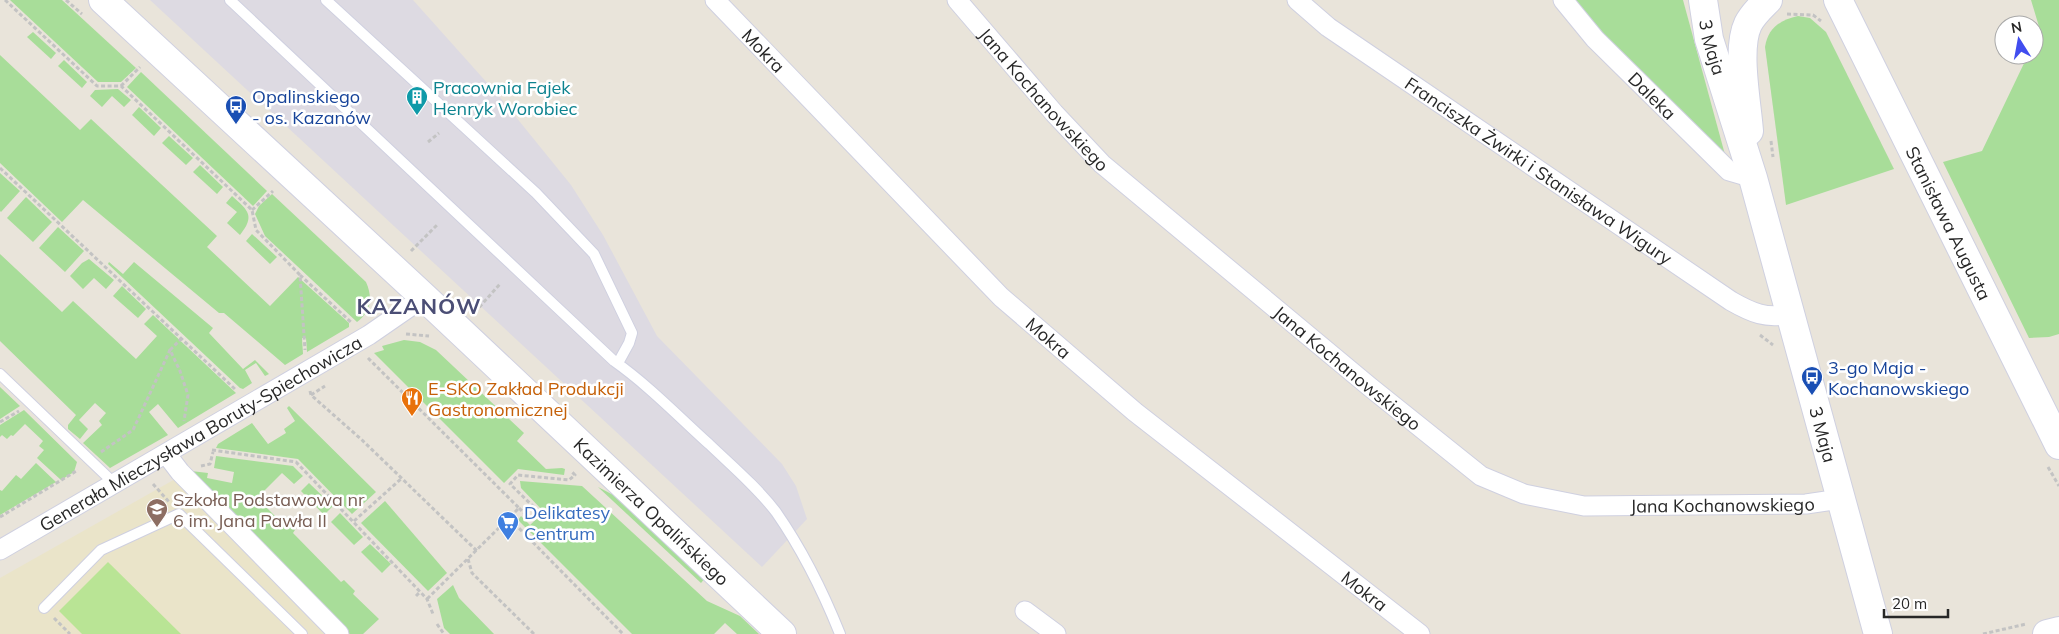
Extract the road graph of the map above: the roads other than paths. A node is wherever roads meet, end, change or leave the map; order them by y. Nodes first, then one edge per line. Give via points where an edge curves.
1 (103, 0) edge
2 (230, 0) edge
3 (326, 0) edge
4 (715, 0) edge
5 (957, 0) edge
6 (1297, 0) edge
7 (1563, 0) edge
8 (1703, 0) edge
9 (1838, 0) edge
10 (1773, 9) edge
11 (1763, 170) junction
12 (424, 297) junction
13 (1790, 314) junction
14 (618, 363) junction
15 (0, 374) edge
16 (2053, 454) edge
17 (167, 455) junction
18 (123, 479) junction
19 (1840, 499) junction
20 (0, 550) edge
21 (44, 608) road end
22 (1025, 611) dead end
23 (2040, 628) edge
24 (2059, 631) edge
25 (302, 634) edge
26 (339, 634) edge
27 (782, 634) edge
28 (840, 634) edge
29 (1056, 634) edge
30 (1420, 634) edge
31 (1878, 634) edge

1 - 12 main road, Kazimierza Opalińskiego
2 - 14 lane
3 - 14 lane via 536,193 594,254 632,333
4 - 30 street, Mokra via 1000,297 1135,412
5 - 19 street, Jana Kochanowskiego via 1102,164 1481,476 1524,494 1584,506 1806,504
6 - 13 street, Franciszka Żwirki i Stanisława Wigury via 1328,27 1731,301 1748,311 1774,318
7 - 11 street, Daleka via 1595,39 1729,171
8 - 11 main road, 3 Maja via 1709,39
9 - 16 main road, Stanisława Augusta
10 - 11 main road, 3 Maja via 1752,16 1743,44
11 - 13 main road, 3 Maja
12 - 17 street, Generała Mieczysława Boruty-Spiechowicza via 369,335
12 - 27 main road, Kazimierza Opalińskiego
13 - 19 main road, 3 Maja
14 - 28 lane via 747,480 776,512
15 - 18 lane via 89,459
17 - 18 street, Generała Mieczysława Boruty-Spiechowicza
17 - 26 street
18 - 20 street, Generała Mieczysława Boruty-Spiechowicza
19 - 31 main road, 3 Maja
21 - 25 lane via 101,550 179,514
22 - 29 street
23 - 24 main road

